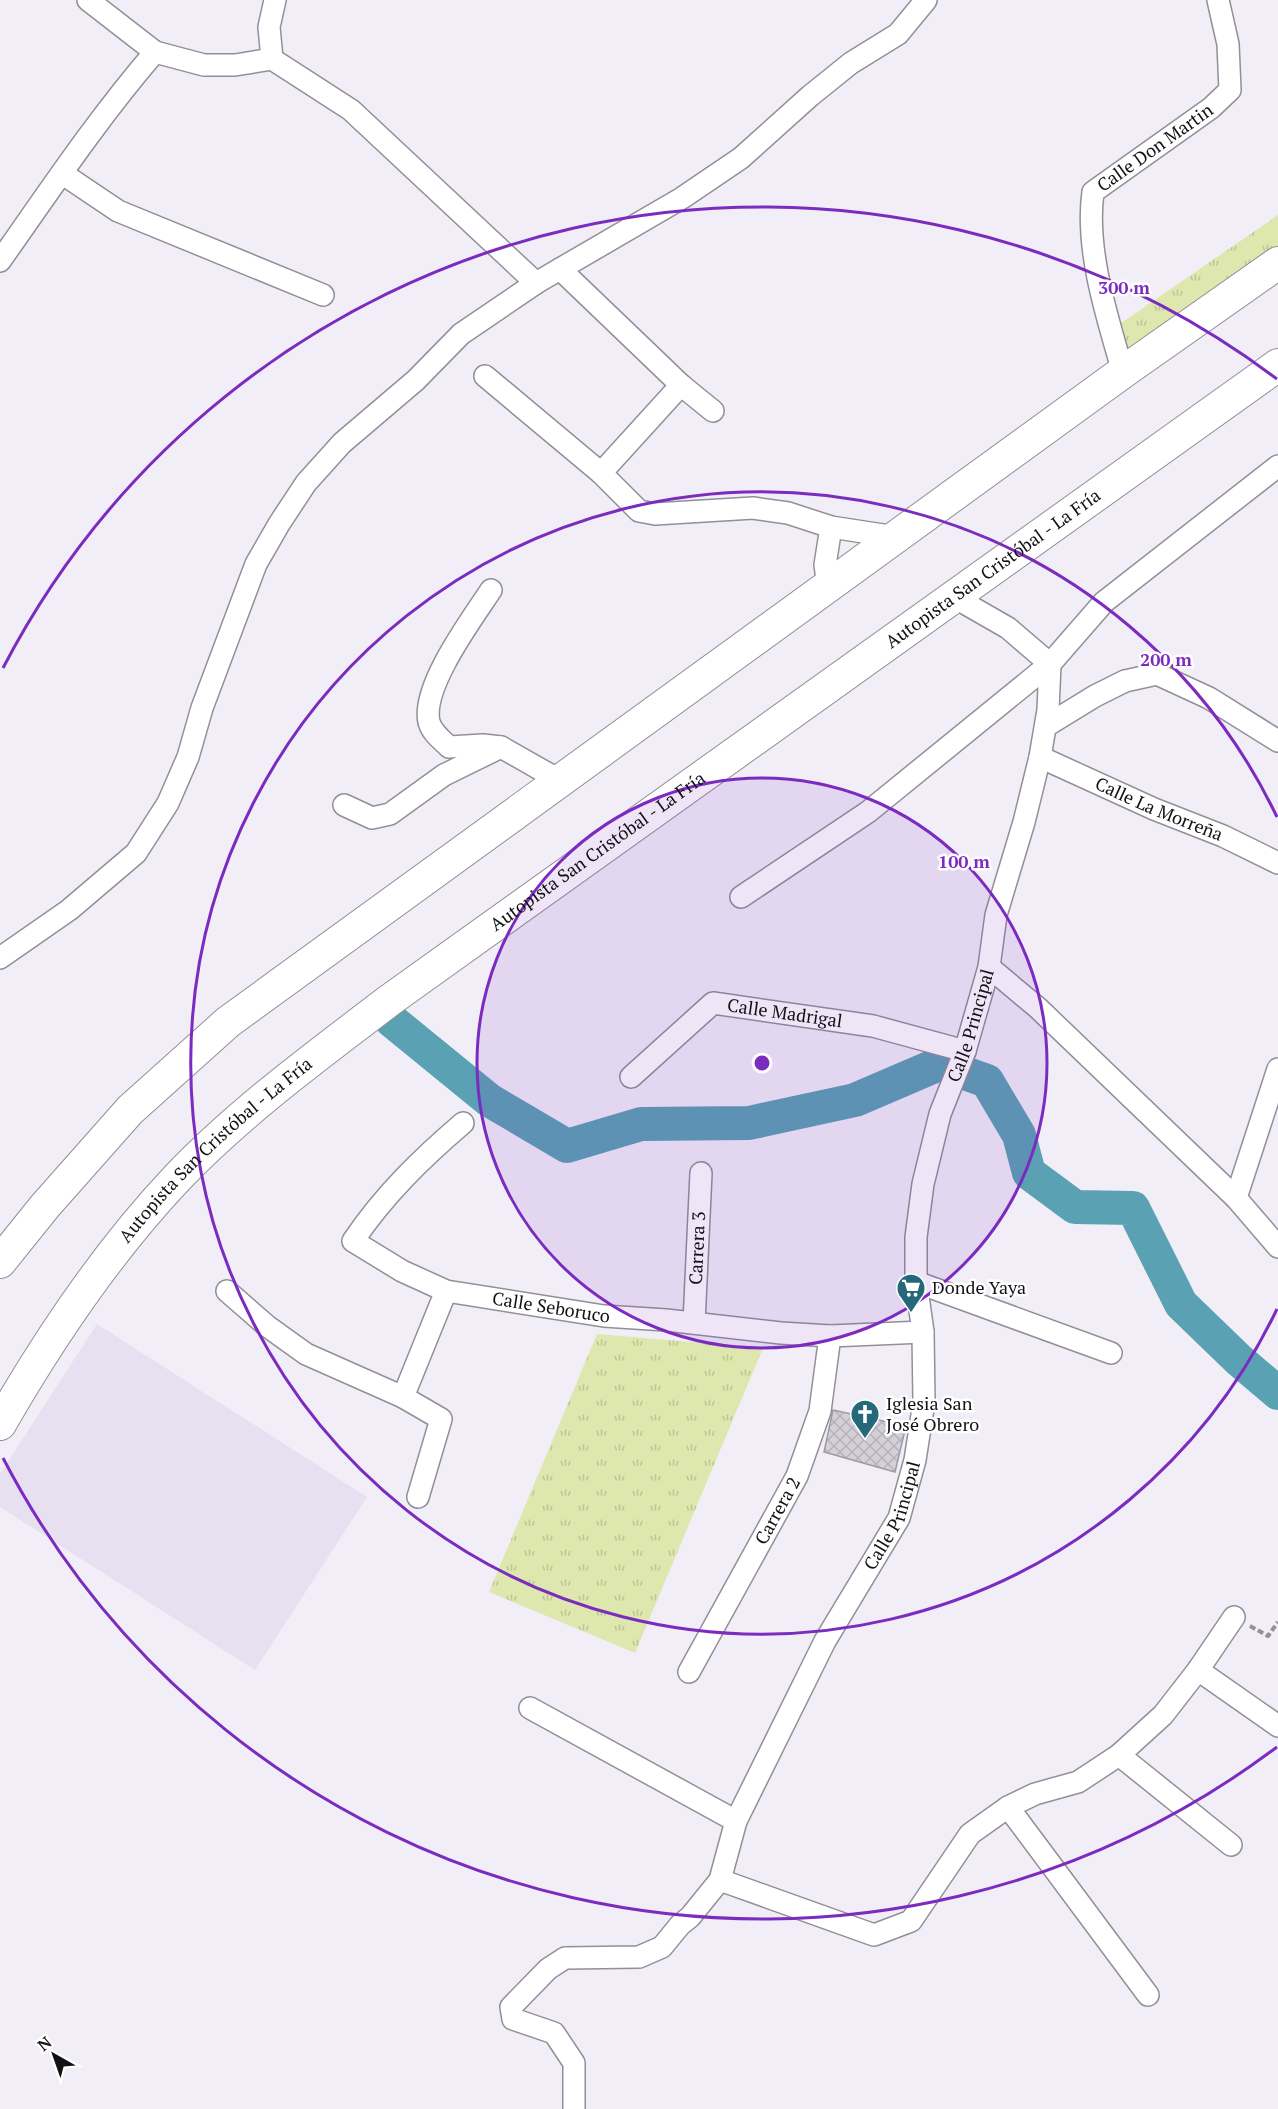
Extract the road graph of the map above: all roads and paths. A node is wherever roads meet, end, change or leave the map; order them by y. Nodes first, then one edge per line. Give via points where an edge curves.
1 (88, 0) edge
2 (275, 0) edge
3 (926, 0) edge
4 (1218, 0) edge
5 (155, 52) junction
6 (272, 59) junction
7 (63, 174) junction
8 (0, 261) edge
9 (1278, 263) edge
10 (560, 269) junction
11 (536, 283) junction
12 (323, 295) dead end
13 (1278, 365) edge
14 (1123, 372) junction
15 (484, 376) dead end
16 (681, 385) junction
17 (713, 411) dead end
18 (1278, 466) edge
19 (601, 473) junction
20 (831, 526) junction
21 (896, 537) junction
22 (828, 586) junction
23 (491, 590) dead end
24 (954, 597) junction
25 (1050, 664) junction
26 (1046, 726) junction
27 (1278, 741) edge
28 (501, 747) junction
29 (1040, 757) junction
30 (559, 780) junction
31 (344, 805) dead end
32 (1278, 863) edge
33 (741, 897) dead end
34 (0, 958) edge
35 (989, 967) junction
36 (965, 1051) junction
37 (1278, 1069) edge
38 (631, 1077) dead end
39 (463, 1123) dead end
40 (701, 1173) dead end
41 (1236, 1198) junction
42 (1278, 1247) edge
43 (0, 1262) edge
44 (916, 1282) junction
45 (227, 1291) dead end
46 (447, 1291) junction
47 (694, 1323) junction
48 (923, 1332) junction
49 (830, 1336) junction
50 (1111, 1353) dead end
51 (403, 1397) junction
52 (0, 1425) edge
53 (418, 1497) dead end
54 (1234, 1617) joint
55 (1278, 1622) edge
56 (1198, 1670) junction
57 (689, 1672) dead end
58 (530, 1708) dead end
59 (1278, 1726) edge
60 (1119, 1755) junction
61 (1008, 1807) junction
62 (736, 1821) junction
63 (1231, 1845) dead end
64 (720, 1880) junction
65 (1148, 1995) dead end
66 (574, 2109) edge

1 - 5 street
2 - 6 street via 269,27
3 - 10 street via 898,34 851,63 741,158 682,198
4 - 14 street, Calle Don Martin via 1228,44 1230,90 1094,192 1091,208 1098,274
5 - 6 street via 204,65
5 - 7 street via 121,91
6 - 11 street via 351,110
7 - 8 street
7 - 12 street via 118,211
9 - 14 highway
10 - 11 street
10 - 16 street
11 - 34 street via 461,334 416,380 342,444 306,483 256,564 202,708 188,758 168,803 136,854 69,910
13 - 24 highway, Autopista San Cristóbal - La Fría
14 - 21 highway
15 - 19 street
16 - 17 street
16 - 19 street
18 - 25 street via 1104,602
19 - 20 street via 639,511 647,513 753,508
20 - 21 street
20 - 22 street via 825,565
21 - 22 highway
22 - 30 highway
23 - 28 street via 440,671 428,710 433,732 449,747
24 - 25 street via 1008,628
24 - 52 highway, Autopista San Cristóbal - La Fría via 390,1000 262,1099 178,1177 118,1246 35,1364
25 - 26 street, Calle Principal
25 - 33 street via 868,812
26 - 27 street via 1125,681 1157,674 1209,698
26 - 29 street, Calle Principal
28 - 30 street
28 - 31 street via 444,775 390,814 372,818
29 - 32 street, Calle La Morreña
29 - 35 street, Calle Principal via 996,915
30 - 43 highway via 228,1022 130,1110
35 - 36 street, Calle Principal
35 - 41 street via 1038,1008
36 - 38 street, Calle Madrigal via 873,1026 713,1003
36 - 44 street, Calle Principal via 940,1114 923,1184 916,1238
37 - 41 street
39 - 46 street, Calle Seboruco via 396,1184 353,1241
40 - 47 street, Carrera 3
41 - 42 street
44 - 48 street, Calle Principal
44 - 50 street
45 - 51 street via 306,1354
46 - 47 street, Calle Seboruco via 604,1316
46 - 51 street
47 - 49 street, Calle Seboruco
48 - 49 street, Calle Seboruco
48 - 62 street, Calle Principal via 924,1402 915,1460 898,1518 825,1641
49 - 57 street, Carrera 2 via 820,1411 797,1476
51 - 53 street via 441,1419
54 - 55 path via 1269,1636
54 - 56 street
56 - 59 street
56 - 60 street via 1163,1715
58 - 62 street
60 - 61 street via 1078,1782 1035,1794
60 - 63 street
61 - 64 street via 970,1834 911,1921 874,1935
61 - 65 street
62 - 64 street, Calle Principal
64 - 66 street, Calle Principal via 662,1947 639,1957 565,1958 548,1969 511,2007 513,2019 554,2033 573,2063

